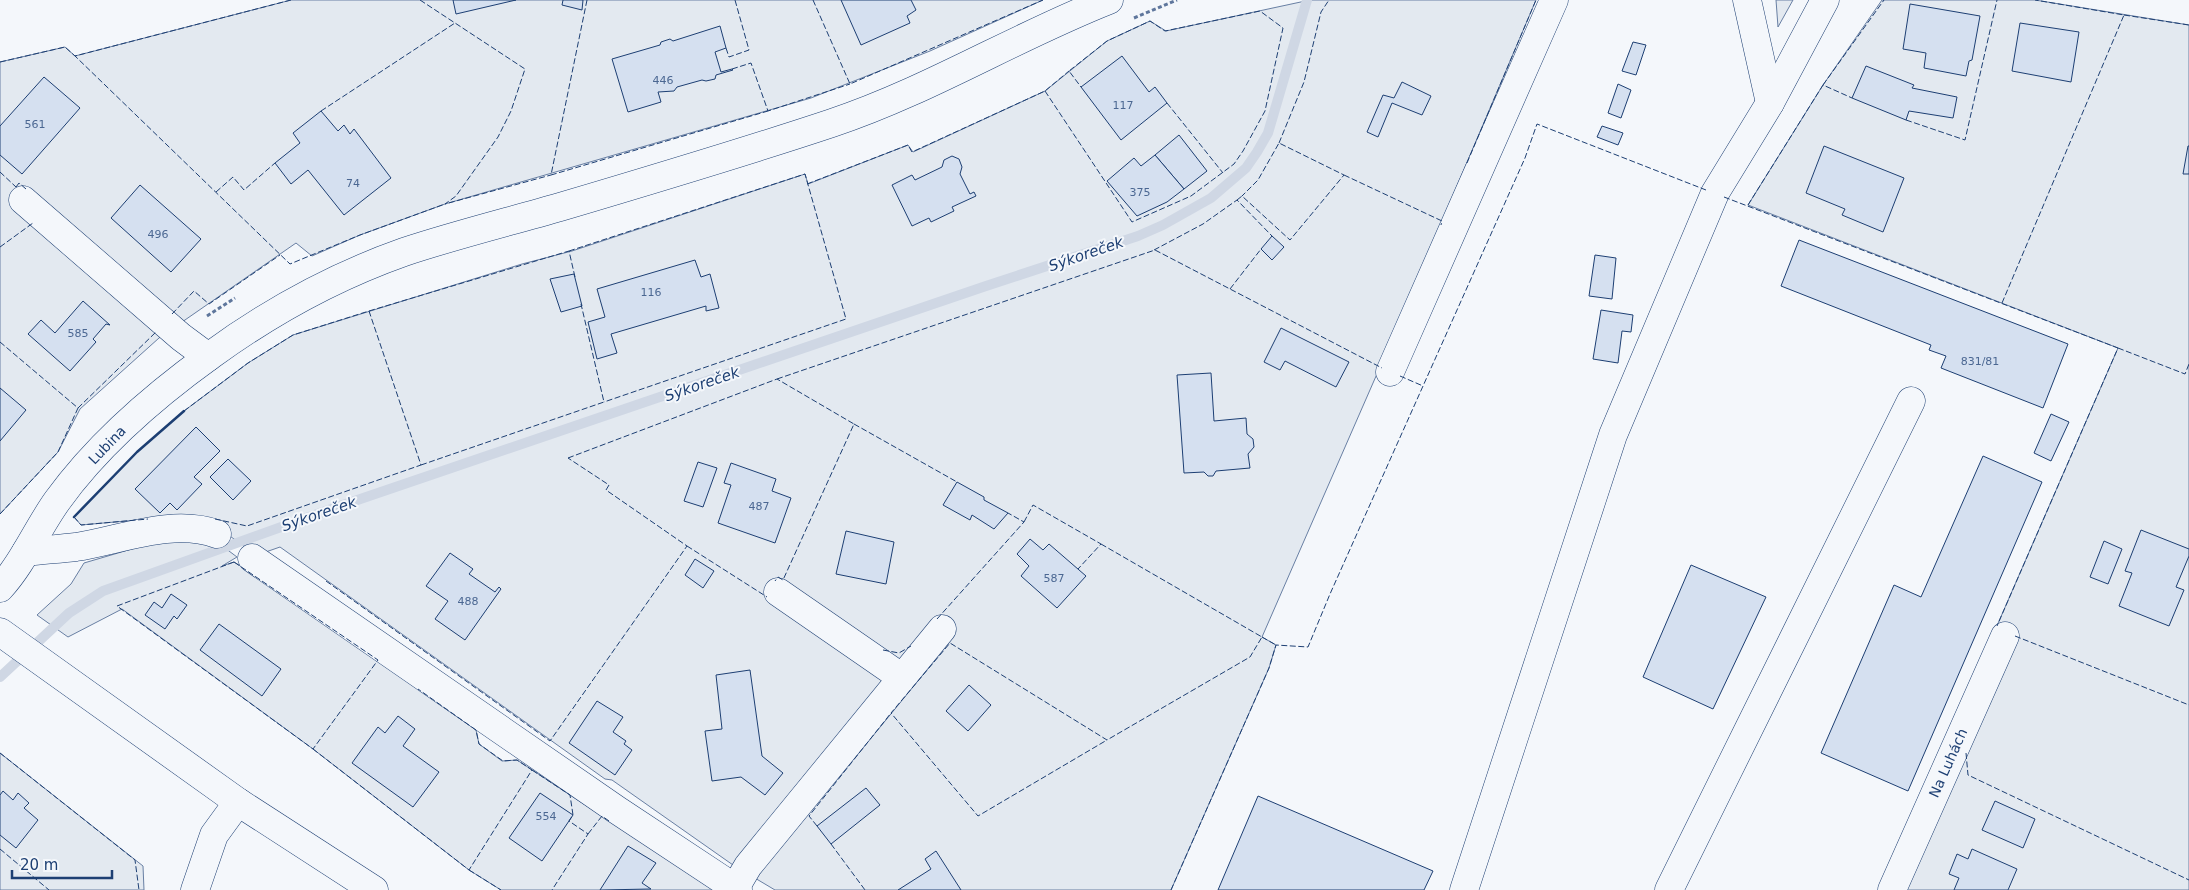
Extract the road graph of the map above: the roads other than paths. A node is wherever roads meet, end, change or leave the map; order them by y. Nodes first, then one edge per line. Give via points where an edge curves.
1 (1109, 0) edge
2 (1554, 0) edge
3 (1747, 0) edge
4 (1824, 0) edge
5 (1770, 102) junction
6 (22, 200) dead end
7 (208, 357) junction
8 (1390, 372) dead end
9 (1911, 401) dead end
10 (217, 534) dead end
11 (26, 552) junction
12 (252, 558) dead end
13 (0, 588) edge
14 (778, 592) dead end
15 (942, 629) dead end
16 (0, 632) edge
17 (2004, 636) dead end
18 (901, 677) junction
19 (238, 802) junction
20 (737, 889) edge
21 (195, 890) edge
22 (374, 890) edge
23 (1464, 890) edge
24 (1669, 890) edge
25 (1892, 890) edge

1 - 7 street, Lubina via 885,103 834,122 406,252 361,269 278,311
2 - 8 street
3 - 5 street
4 - 5 street
5 - 23 street via 1715,193 1613,435
6 - 7 street
7 - 11 street, Lubina via 109,441 57,501
9 - 24 street
10 - 11 street via 179,528 75,547
11 - 13 street, Lubina
12 - 20 street
14 - 18 street
15 - 18 street
16 - 19 street
17 - 25 street, Na Luhách
18 - 20 street via 748,866
19 - 21 street via 214,835
19 - 22 street

